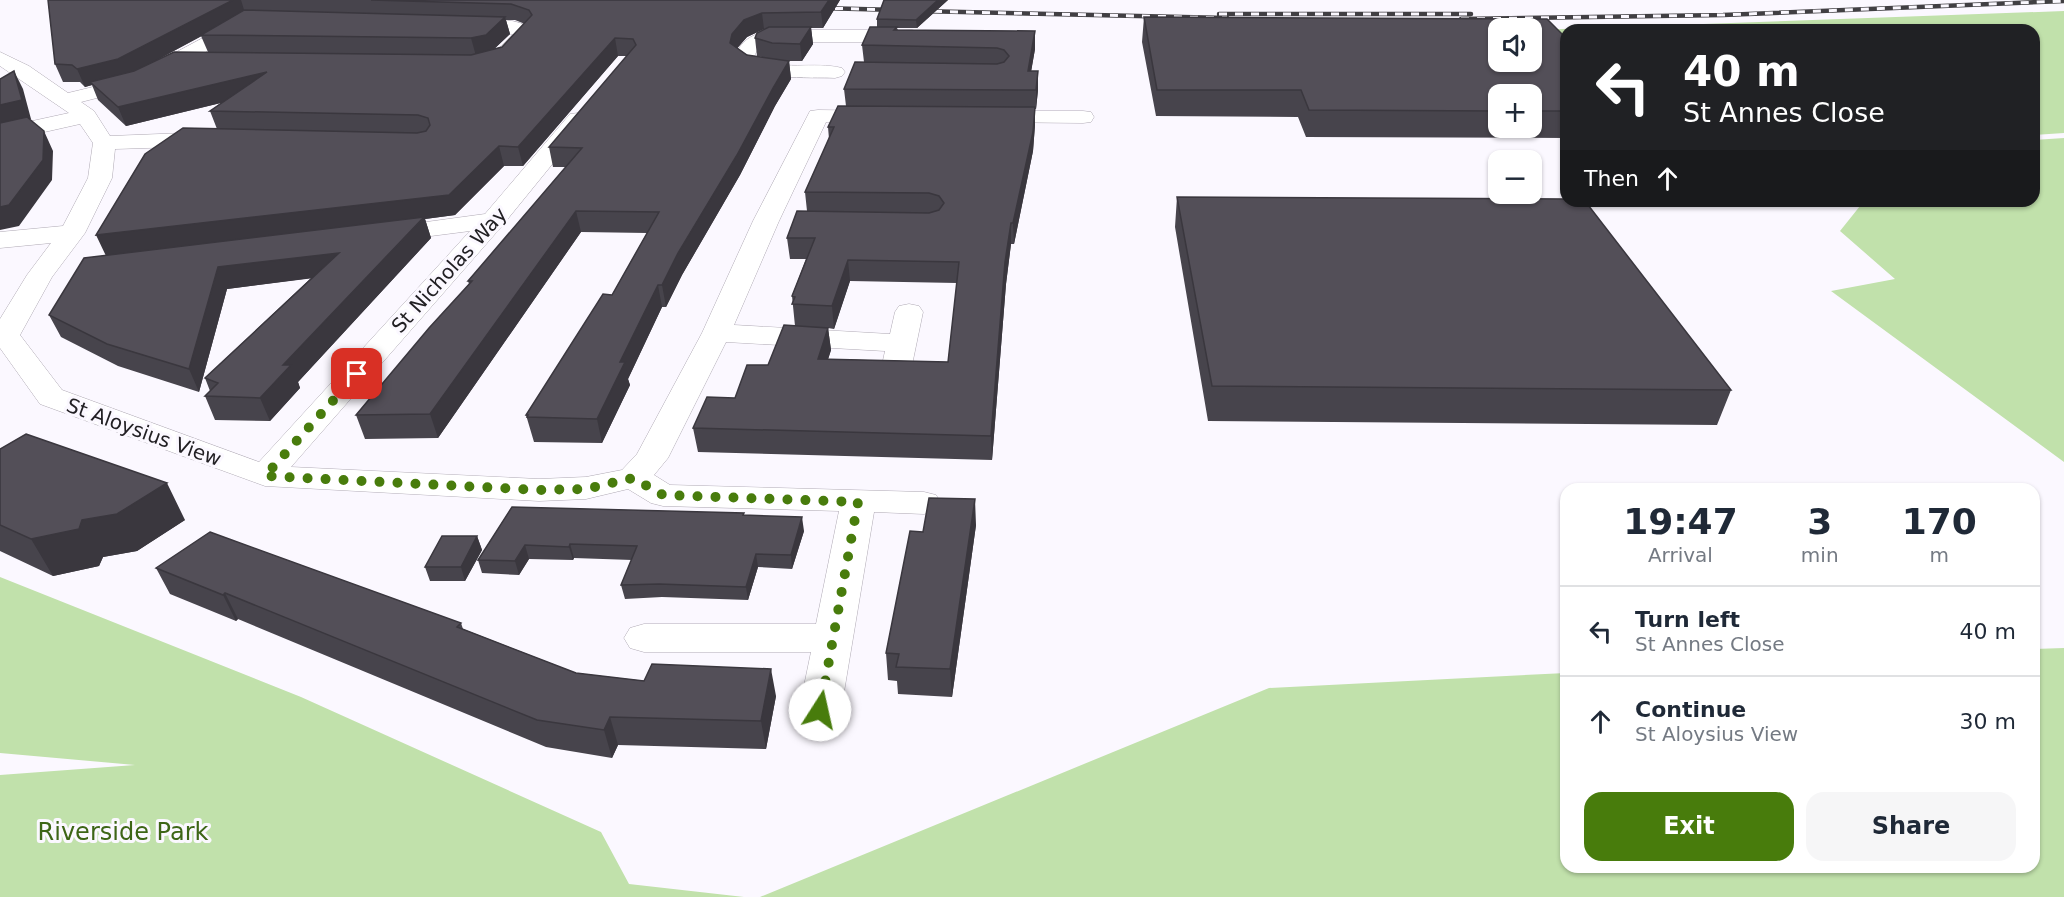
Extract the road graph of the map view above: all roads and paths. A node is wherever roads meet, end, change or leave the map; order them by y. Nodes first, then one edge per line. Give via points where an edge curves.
1 (257, 20) edge
2 (445, 25) edge
3 (929, 36) edge
4 (0, 58) edge
5 (177, 61) junction
6 (213, 61) edge
7 (476, 64) edge
8 (835, 72) junction
9 (858, 72) edge
10 (590, 105) edge
11 (76, 108) junction
12 (818, 116) junction
13 (899, 117) edge
14 (968, 117) edge
15 (1083, 117) dead end
16 (0, 135) edge
17 (230, 140) edge
18 (104, 143) junction
19 (493, 221) junction
20 (72, 232) junction
21 (365, 236) edge
22 (0, 240) edge
23 (75, 271) edge
24 (40, 275) junction
25 (909, 312) dead end
26 (716, 333) junction
27 (12, 362) edge
28 (265, 476) junction
29 (633, 478) junction
30 (858, 502) junction
31 (924, 504) dead end
32 (644, 638) dead end
33 (833, 638) junction
34 (820, 710) dead end

1 - 5 street via 245,20
2 - 7 street via 515,27 525,33 498,59
3 - 8 street via 771,36 754,40 745,51 744,59 749,64
4 - 11 street
5 - 6 street
5 - 11 street
8 - 9 street
8 - 12 street
10 - 19 street, St Nicholas Way
11 - 16 street
11 - 18 street
12 - 13 street
12 - 26 street via 778,221
14 - 15 street
17 - 18 street
18 - 20 street, St Aloysius View via 100,178
19 - 21 street
19 - 28 street, St Nicholas Way
20 - 22 street
20 - 24 street, St Aloysius View
23 - 24 street
24 - 27 street, St Aloysius View via 5,335
25 - 26 street via 899,356
26 - 29 street via 651,458
27 - 28 street, St Aloysius View via 51,397
28 - 29 street, St Aloysius View via 539,490 586,489
29 - 30 street via 663,495
30 - 31 street
30 - 33 street
32 - 33 street
33 - 34 street

